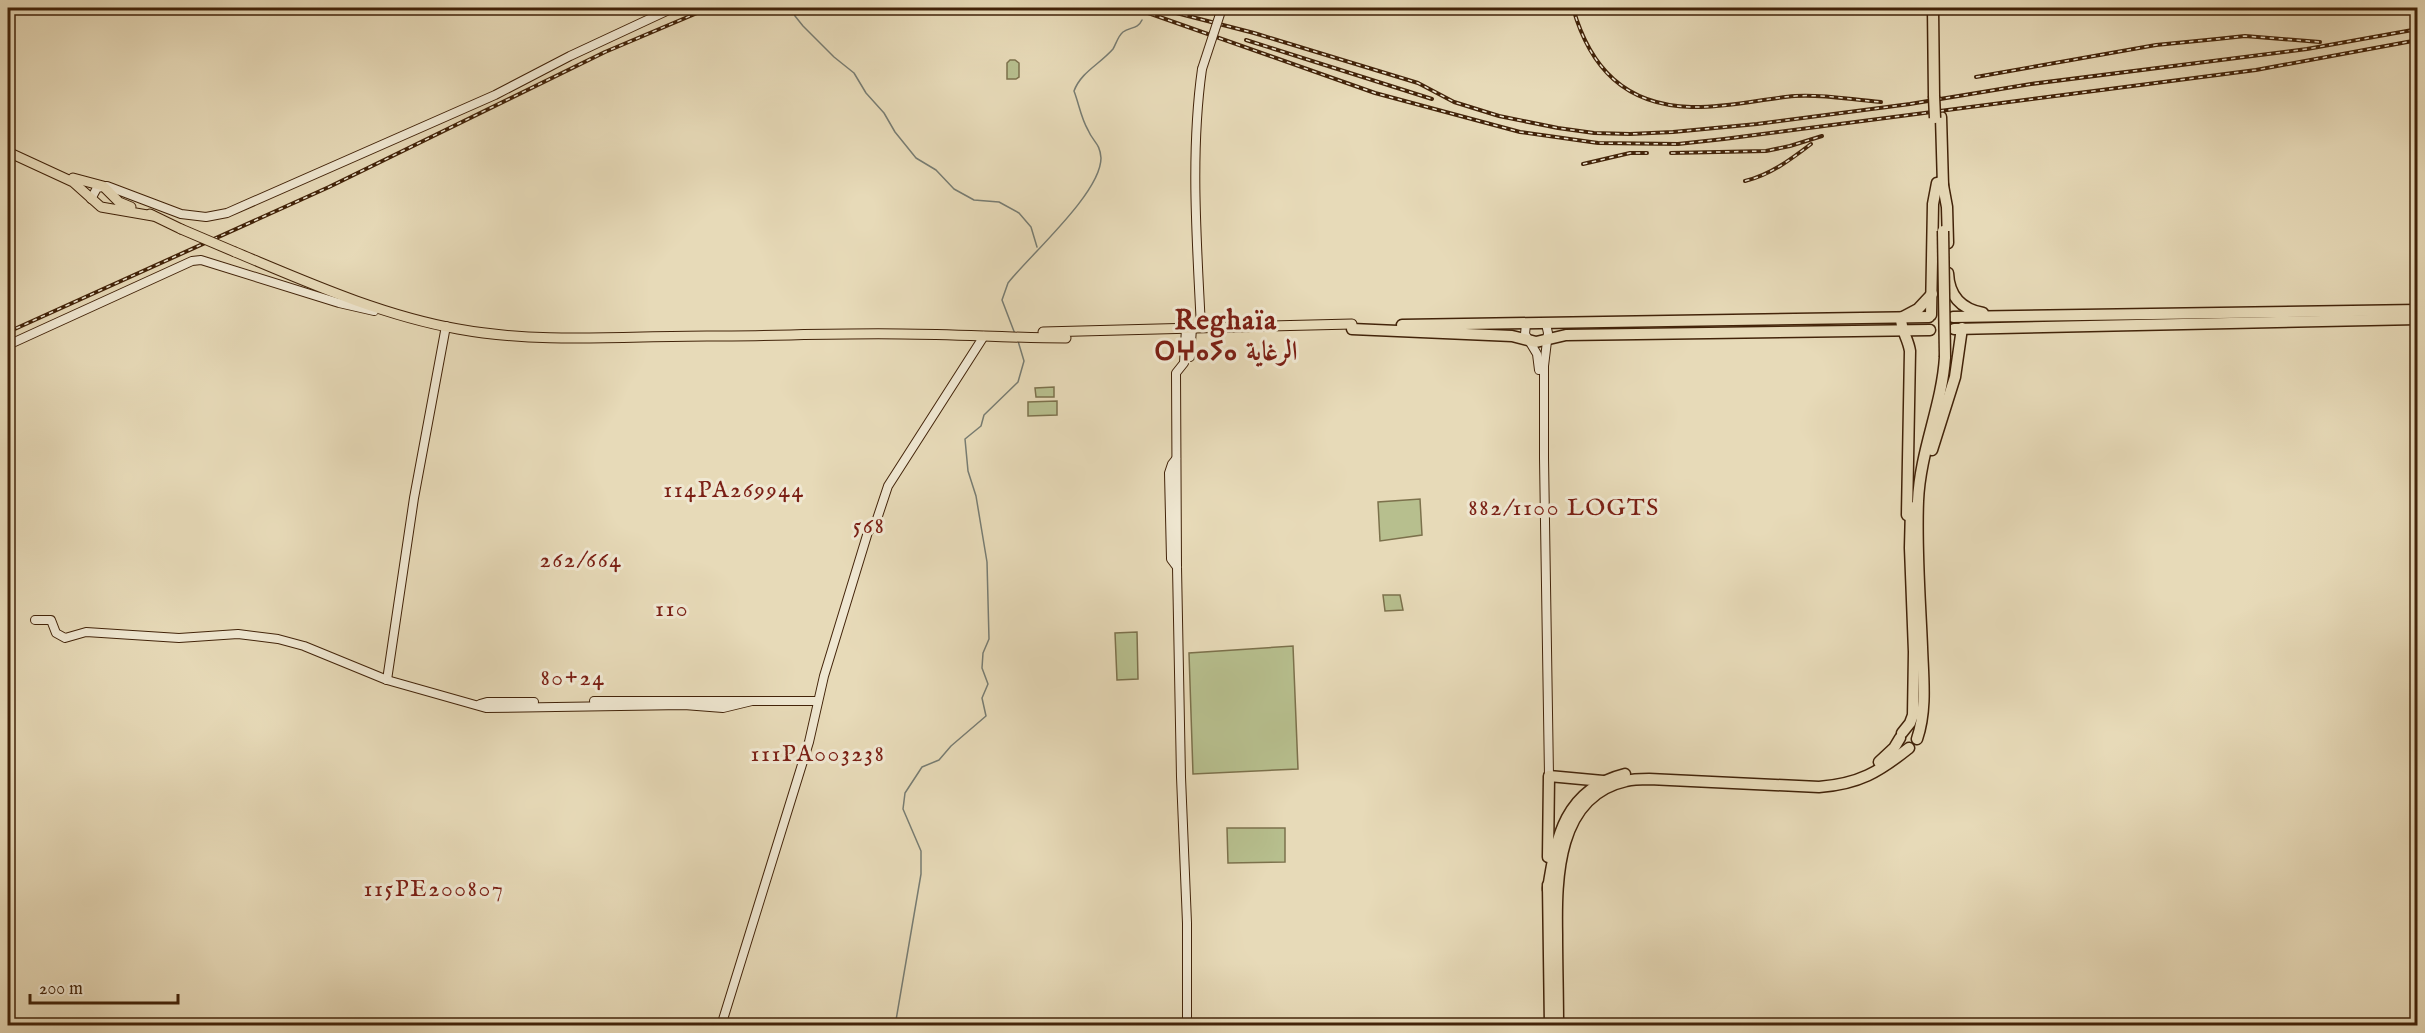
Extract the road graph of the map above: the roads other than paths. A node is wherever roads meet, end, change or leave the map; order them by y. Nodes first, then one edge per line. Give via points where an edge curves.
1 (673, 8) edge
2 (1222, 8) edge
3 (1933, 8) edge
4 (1938, 8) edge
5 (1937, 96) junction
6 (8, 152) edge
7 (51, 171) junction
8 (1940, 181) junction
9 (103, 186) junction
10 (129, 195) junction
11 (115, 197) junction
12 (91, 199) junction
13 (104, 208) junction
14 (153, 216) junction
15 (1948, 284) junction
16 (1932, 294) junction
17 (2418, 310) edge
18 (1930, 316) junction
19 (2007, 317) junction
20 (407, 318) junction
21 (1900, 318) junction
22 (2418, 319) edge
23 (1955, 322) junction
24 (1980, 323) junction
25 (1526, 324) junction
26 (1546, 324) junction
27 (446, 326) junction
28 (1352, 326) joint
29 (1193, 328) junction
30 (1512, 330) junction
31 (1901, 330) junction
32 (1925, 330) junction
33 (984, 336) junction
34 (1548, 339) junction
35 (1528, 340) junction
36 (8, 345) edge
37 (1910, 351) junction
38 (1544, 458) junction
39 (1914, 547) junction
40 (35, 620) dead end
41 (387, 680) junction
42 (818, 700) junction
43 (1901, 736) junction
44 (1917, 739) junction
45 (1909, 748) junction
46 (1549, 776) junction
47 (1603, 781) junction
48 (1548, 889) junction
49 (721, 1026) edge
50 (1187, 1026) edge
51 (1550, 1026) edge
52 (1558, 1026) edge

1 - 10 street via 495,95 227,213 193,217
2 - 29 street, bridge via 1202,69 1197,120
3 - 5 highway
4 - 5 highway
5 - 8 highway, bridge
6 - 7 main road
7 - 9 main road
7 - 12 main road via 78,185
8 - 15 highway via 1947,207
8 - 16 highway via 1934,204
8 - 39 highway via 1941,356 1913,481
9 - 10 street
9 - 11 main road
9 - 12 street via 94,190
10 - 11 street
11 - 13 street
11 - 14 main road
12 - 13 main road
13 - 14 main road
14 - 20 main road, bridge via 324,288
15 - 19 highway via 1965,308
15 - 23 highway
16 - 18 highway
16 - 21 highway via 1918,309
17 - 19 highway
18 - 21 highway
18 - 23 highway via 1939,310
18 - 32 highway
19 - 24 highway
20 - 27 main road
20 - 36 street via 339,303 201,260
21 - 26 highway
21 - 31 highway
22 - 24 highway
23 - 24 highway
23 - 32 highway via 1944,336
23 - 39 highway via 1955,377 1926,474
25 - 26 highway
25 - 30 highway
25 - 35 street
26 - 34 street
27 - 33 main road via 564,338
27 - 41 street via 408,532
28 - 29 main road
28 - 30 highway
29 - 33 main road
29 - 50 street via 1178,370 1176,459 1169,473 1171,559 1177,567
30 - 35 highway
31 - 32 highway
31 - 34 highway via 1566,335
31 - 37 highway
32 - 37 highway via 1913,340
33 - 42 street via 888,486 876,525 868,532
34 - 35 highway
34 - 38 street via 1544,366
35 - 38 street via 1539,361
37 - 39 highway via 1906,504
38 - 46 street
39 - 43 highway via 1913,715
39 - 44 highway via 1923,679
40 - 41 street via 51,620 56,633 65,638 87,632 179,638 238,634 278,639
41 - 42 street via 480,704
42 - 49 street via 809,742
43 - 44 highway via 1910,731
43 - 45 highway via 1901,744
43 - 47 highway via 1876,765 1839,778 1642,772
44 - 45 highway
45 - 52 highway via 1872,775 1838,785 1649,779 1607,787 1592,798 1569,828 1558,869
46 - 47 highway
46 - 48 highway
47 - 48 highway via 1568,814 1556,846
48 - 51 highway

